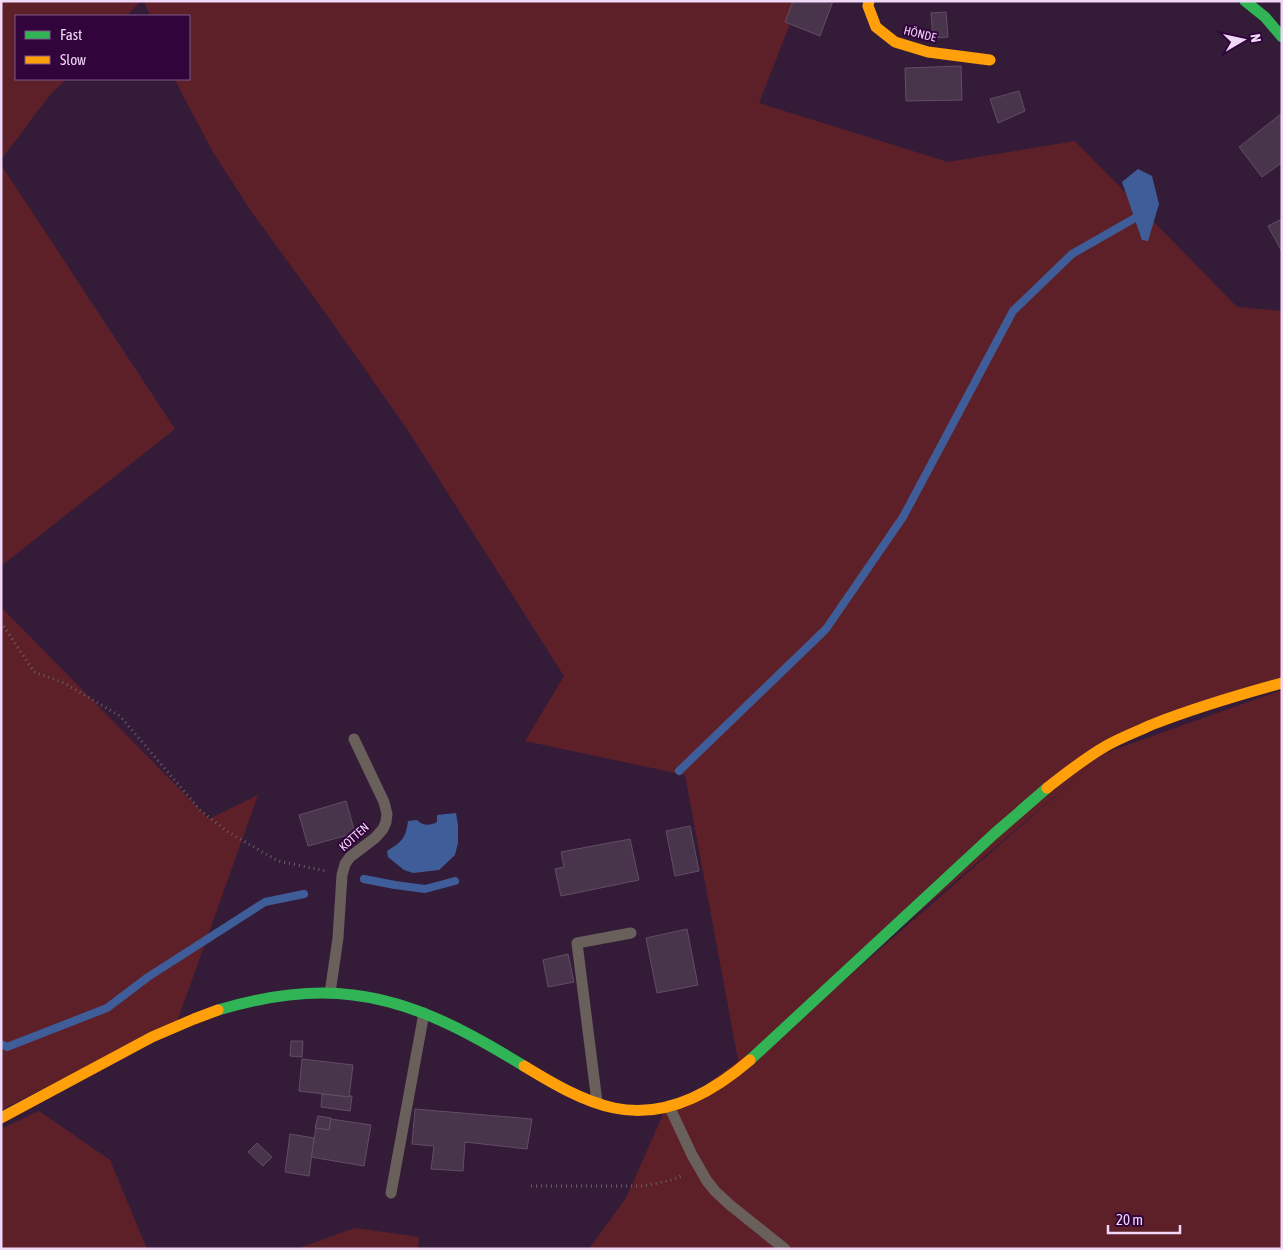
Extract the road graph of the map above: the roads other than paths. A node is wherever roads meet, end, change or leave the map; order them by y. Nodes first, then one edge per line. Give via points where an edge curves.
1 (869, 1) edge
2 (1245, 1) edge
3 (1282, 37) edge
4 (990, 60) dead end
5 (1282, 683) edge
6 (354, 739) dead end
7 (631, 933) dead end
8 (330, 993) junction
9 (424, 1013) junction
10 (597, 1102) junction
11 (668, 1106) junction
12 (1, 1118) edge
13 (391, 1193) dead end
14 (785, 1249) edge

1 - 4 street, HÖNDE via 876,27 895,42 928,52
2 - 3 street via 1274,25
5 - 11 street via 1232,696 1143,728 1081,762 1014,814 727,1080
6 - 8 lane, KOTTEN via 387,814 383,829 345,864
7 - 10 lane via 577,943
8 - 9 street via 383,1001
8 - 12 street via 264,998 208,1012 152,1037
9 - 10 street via 555,1084
9 - 13 lane
10 - 11 street via 632,1111
11 - 14 lane via 715,1191

